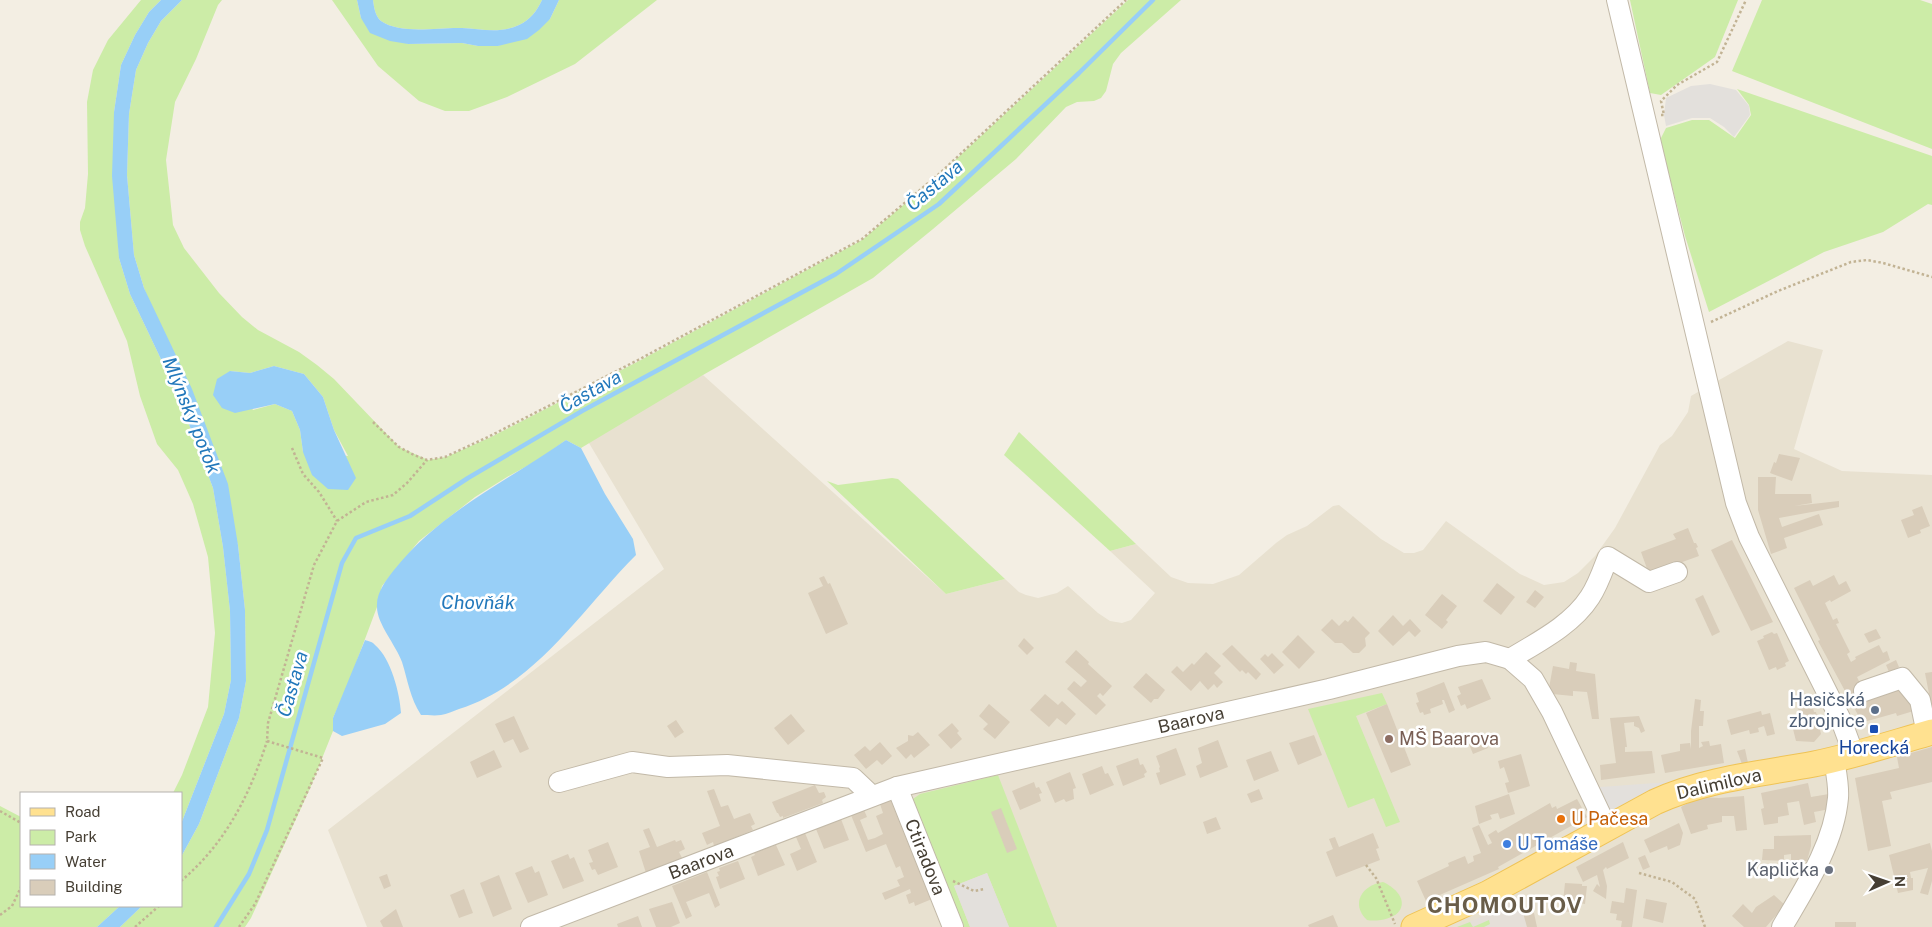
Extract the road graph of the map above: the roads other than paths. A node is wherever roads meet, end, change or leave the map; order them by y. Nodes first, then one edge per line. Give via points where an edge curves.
1 (1617, 0) edge
2 (1677, 572) dead end
3 (1510, 659) junction
4 (1864, 691) dead end
5 (1930, 733) edge
6 (1844, 757) junction
7 (559, 782) dead end
8 (897, 787) junction
9 (872, 796) junction
10 (1607, 828) junction
11 (531, 927) edge
12 (953, 927) edge
13 (1414, 927) edge
14 (1782, 927) edge

1 - 6 street via 1740,517 1844,727
2 - 3 street via 1649,582 1608,557 1591,597 1574,616
3 - 8 street, Baarova via 1486,652 1458,656 1329,689
3 - 10 street, Baarova via 1534,679
4 - 5 street via 1902,678 1920,700
5 - 6 main road, Dalimilova
6 - 10 main road, Dalimilova via 1690,787
6 - 14 street via 1834,817 1822,852
7 - 9 street via 632,762 668,767 727,765 853,778
8 - 9 street, Baarova
8 - 12 street, Ctiradova
9 - 11 street, Baarova
10 - 13 main road, Dalimilova via 1488,894

